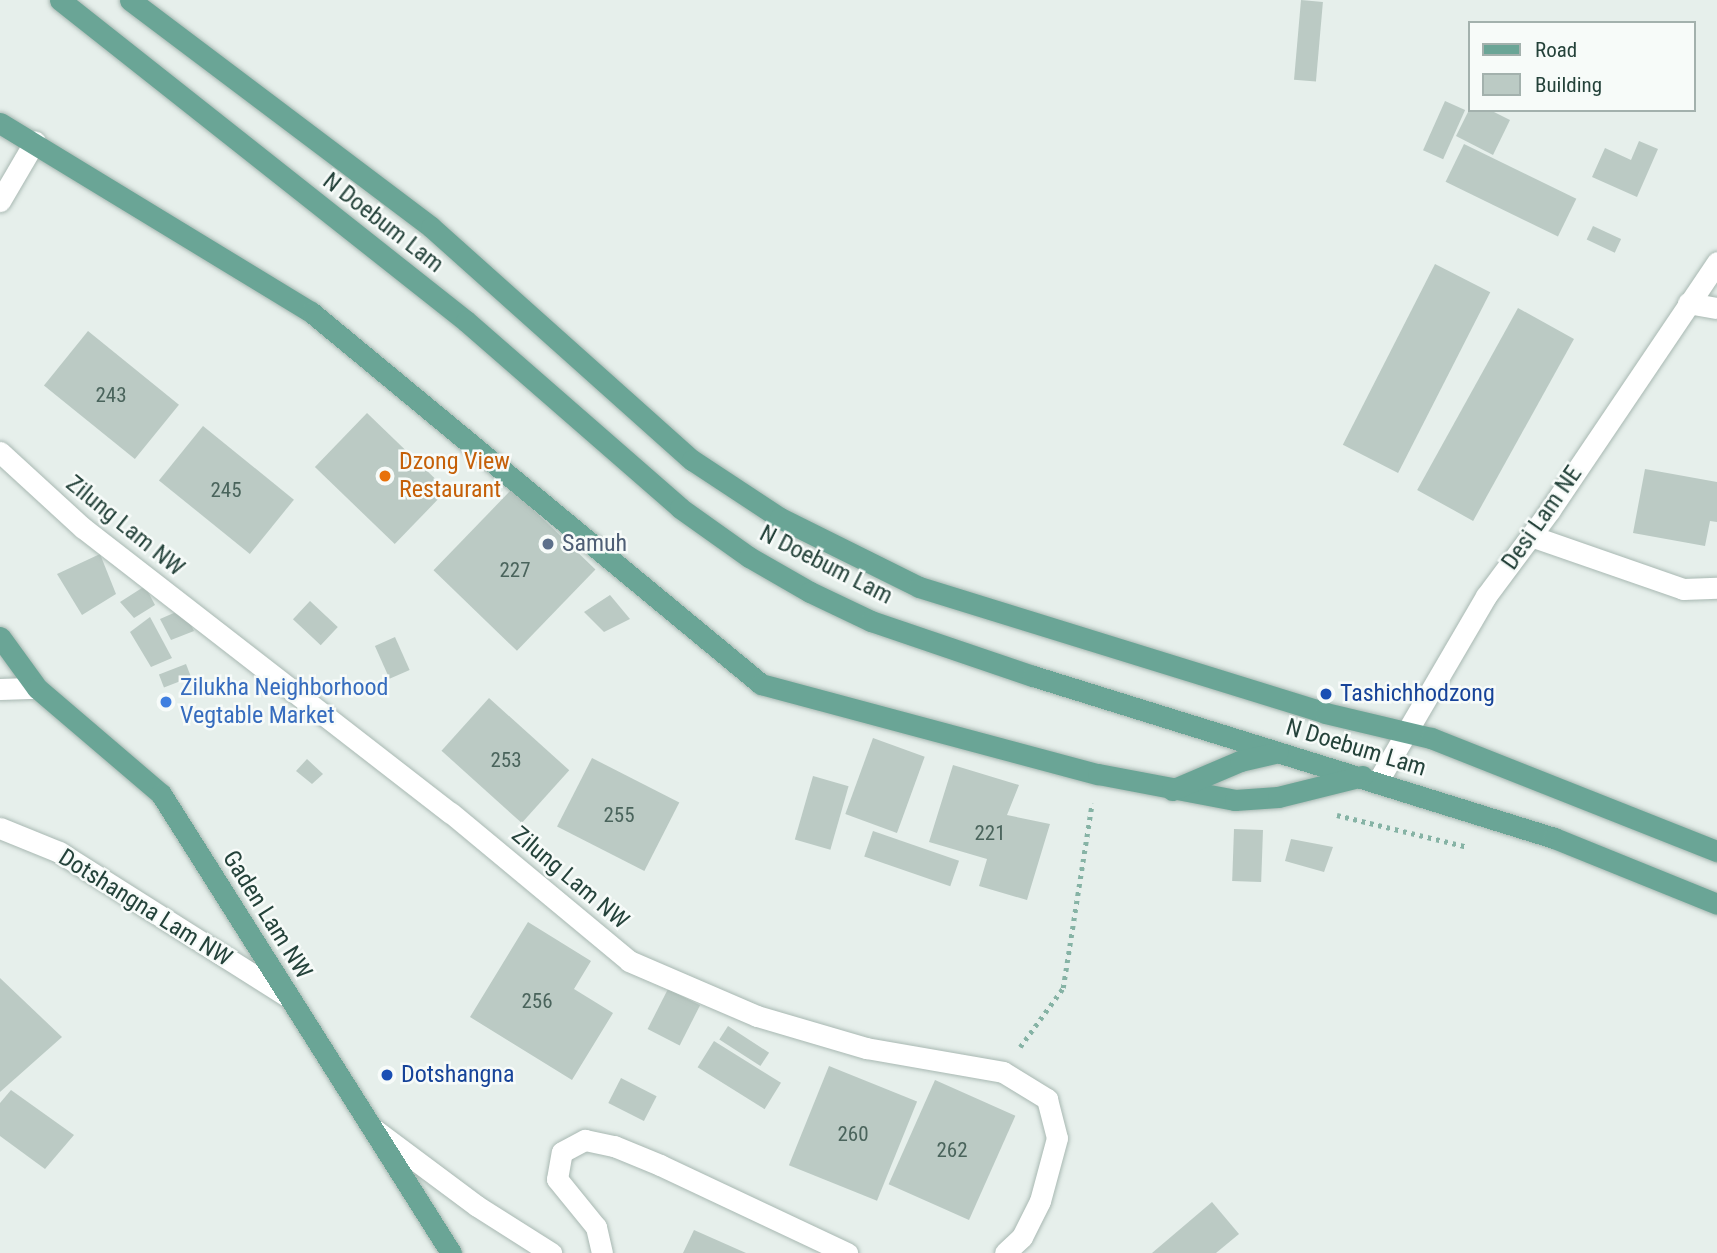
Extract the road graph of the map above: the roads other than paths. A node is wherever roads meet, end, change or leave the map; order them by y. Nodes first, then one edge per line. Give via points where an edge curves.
1 (60, 0) edge
2 (130, 0) edge
3 (0, 123) edge
4 (35, 141) junction
5 (0, 201) edge
6 (1717, 262) edge
7 (1688, 303) junction
8 (1717, 308) edge
9 (0, 452) edge
10 (1531, 536) junction
11 (1717, 588) edge
12 (0, 637) edge
13 (37, 688) junction
14 (0, 689) edge
15 (1408, 730) junction
16 (1278, 752) junction
17 (1371, 778) junction
18 (1172, 790) junction
19 (0, 828) edge
20 (1717, 851) edge
21 (1717, 904) edge
22 (287, 996) junction
23 (375, 1130) junction
24 (451, 1253) edge
25 (551, 1253) edge
26 (601, 1253) edge
27 (847, 1253) edge
28 (1005, 1253) edge

1 - 16 main road, N Doebum Lam via 466,321 680,508 749,557 871,621
2 - 15 main road, N Doebum Lam via 431,227 692,460 780,518 919,587 1325,713
3 - 4 main road
4 - 5 street
4 - 18 main road via 311,312 761,684
6 - 7 street, Desi Lam NE
7 - 8 street
7 - 10 street, Desi Lam NE
9 - 28 street, Zilung Lam NW via 83,528 451,813 629,961 757,1016 866,1048 1003,1072 1047,1099 1056,1139 1040,1201 1022,1237
10 - 11 street via 1683,589
10 - 15 street, Desi Lam NE via 1486,596
12 - 13 main road, Gaden Lam NW
13 - 14 street
13 - 22 main road, Gaden Lam NW via 161,794
15 - 17 street, Desi Lam NE
15 - 20 main road, N Doebum Lam
16 - 17 main road, N Doebum Lam
16 - 18 main road via 1240,761
17 - 18 main road via 1278,797 1235,800
17 - 21 main road, N Doebum Lam via 1554,838
19 - 22 street, Dotshangna Lam NW via 59,852
22 - 23 main road, Gaden Lam NW
23 - 24 main road, Gaden Lam NW
23 - 25 street via 477,1206
26 - 27 street via 596,1227 557,1179 562,1152 584,1140 614,1146 660,1165

